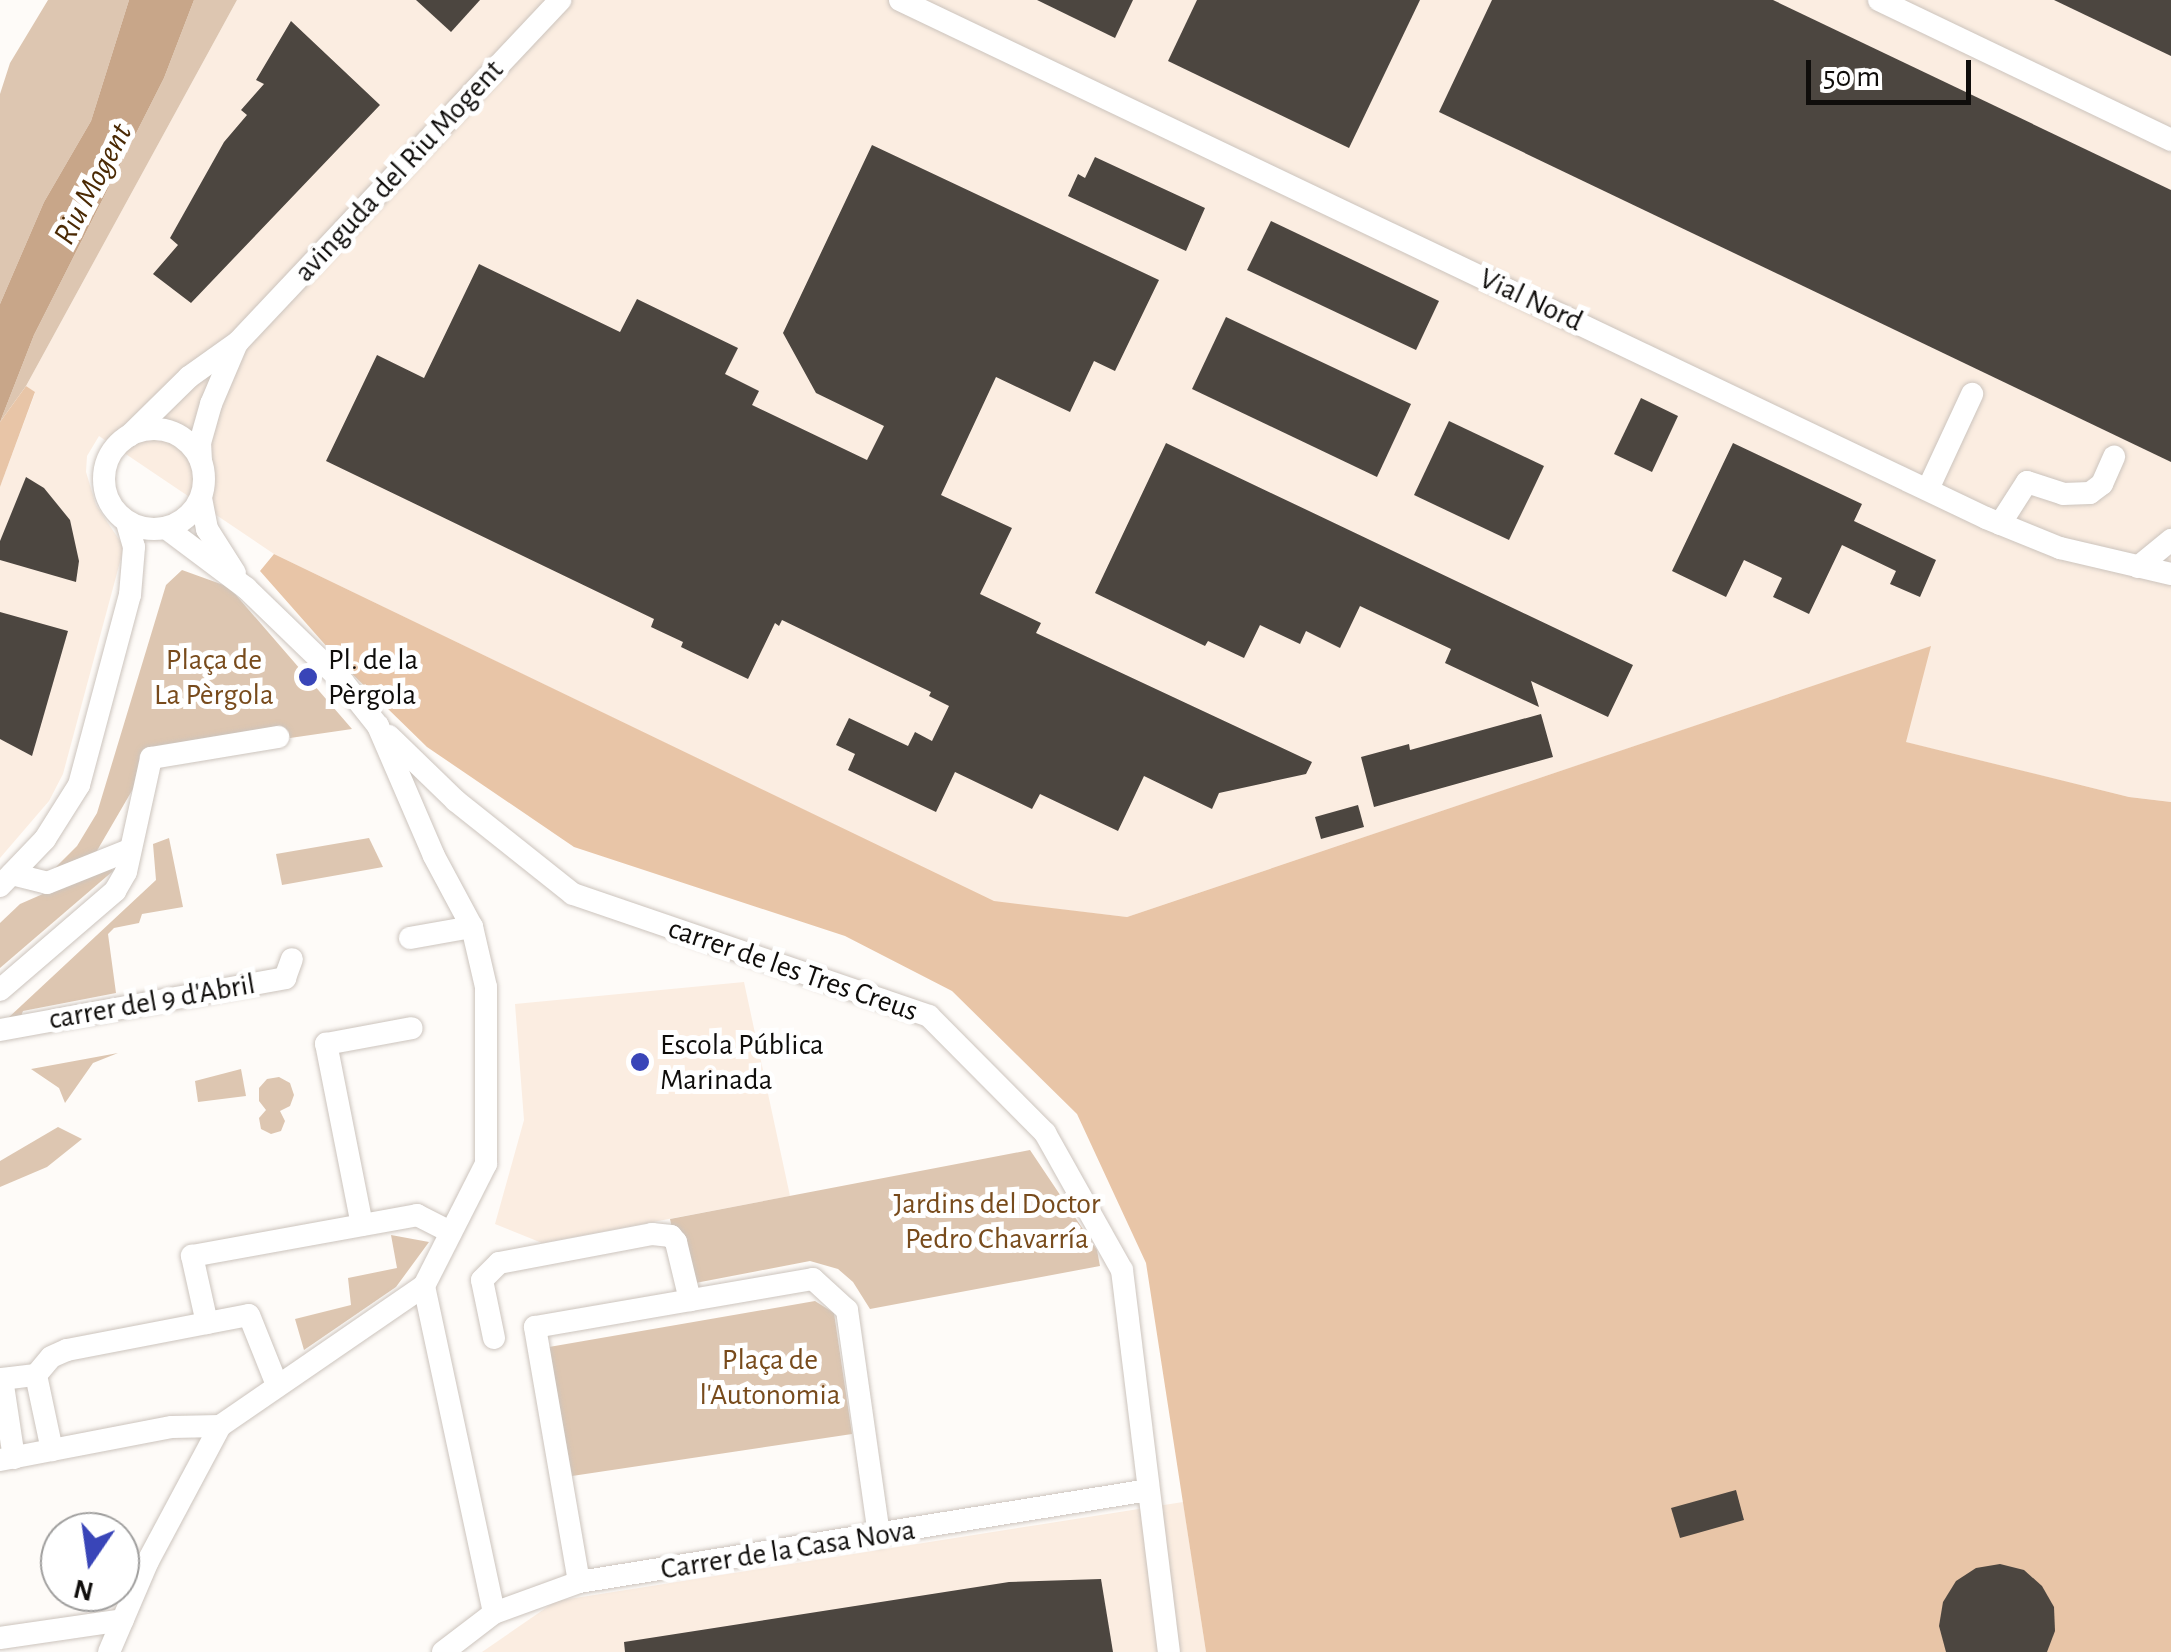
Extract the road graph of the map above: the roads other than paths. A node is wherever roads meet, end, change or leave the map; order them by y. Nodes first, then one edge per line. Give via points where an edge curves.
1 (560, 0) edge
2 (900, 0) edge
3 (1879, 0) edge
4 (2171, 140) edge
5 (238, 342) junction
6 (1972, 394) dead end
7 (128, 436) junction
8 (2114, 457) dead end
9 (201, 462) junction
10 (1928, 489) junction
11 (201, 498) junction
12 (127, 522) junction
13 (2000, 524) junction
14 (164, 528) junction
15 (2171, 540) edge
16 (2138, 568) junction
17 (2171, 574) edge
18 (246, 588) junction
19 (130, 594) junction
20 (378, 726) junction
21 (278, 736) dead end
22 (130, 850) junction
23 (6, 880) edge
24 (472, 927) junction
25 (410, 938) dead end
26 (292, 960) dead end
27 (0, 990) edge
28 (412, 1028) dead end
29 (0, 1030) edge
30 (362, 1225) junction
31 (452, 1232) junction
32 (424, 1286) junction
33 (690, 1300) junction
34 (207, 1323) junction
35 (494, 1338) dead end
36 (36, 1375) junction
37 (1, 1380) edge
38 (277, 1384) junction
39 (220, 1426) junction
40 (52, 1450) junction
41 (7, 1459) edge
42 (1150, 1490) junction
43 (879, 1536) junction
44 (579, 1582) junction
45 (494, 1614) junction
46 (122, 1620) junction
47 (0, 1638) edge
48 (109, 1652) edge
49 (443, 1652) edge
50 (1170, 1652) edge

1 - 5 street, avinguda del Riu Mogent
2 - 10 street, Vial Nord
3 - 4 street
5 - 7 street, avinguda del Riu Mogent
5 - 9 street, avinguda del Riu Mogent via 211,404
6 - 10 street
7 - 9 street via 170,432
7 - 12 street via 110,456 104,483 113,509
8 - 13 street via 2090,494 2063,494 2027,482
9 - 11 street
10 - 13 street, Vial Nord
11 - 14 street via 184,520
11 - 18 street via 207,530
12 - 14 street
12 - 19 street via 134,547
13 - 16 street, Vial Nord
14 - 18 street
14 - 19 street
15 - 16 street
16 - 17 street, Vial Nord
18 - 20 street via 343,682
19 - 23 street via 79,785 44,839
20 - 24 street
20 - 42 street, carrer de les Tres Creus via 456,802 573,894 929,1016 1046,1132 1122,1270
21 - 22 street, carrer del 9 d'Abril via 151,758
22 - 23 street via 47,882
22 - 27 street, carrer del 9 d'Abril via 115,890
24 - 25 street
24 - 31 street via 486,986 486,1164
26 - 29 street, carrer del 9 d'Abril via 284,978
28 - 30 street via 326,1044
30 - 31 street via 417,1215
30 - 34 street via 192,1256
31 - 32 street
32 - 38 street
32 - 45 street
33 - 35 street via 670,1236 499,1262 482,1280
33 - 43 street via 813,1279 847,1310
33 - 44 street via 535,1327
34 - 36 street via 68,1350
34 - 38 street via 249,1315
36 - 37 street
36 - 40 street
37 - 41 street
38 - 39 street
39 - 40 street via 172,1427
39 - 46 street
40 - 41 street
42 - 43 street, Carrer de la Casa Nova
42 - 50 street, carrer de les Tres Creus
43 - 44 street, Carrer de la Casa Nova
44 - 45 street, Carrer de la Casa Nova
45 - 49 street, Carrer de la Casa Nova
46 - 47 street
46 - 48 street

